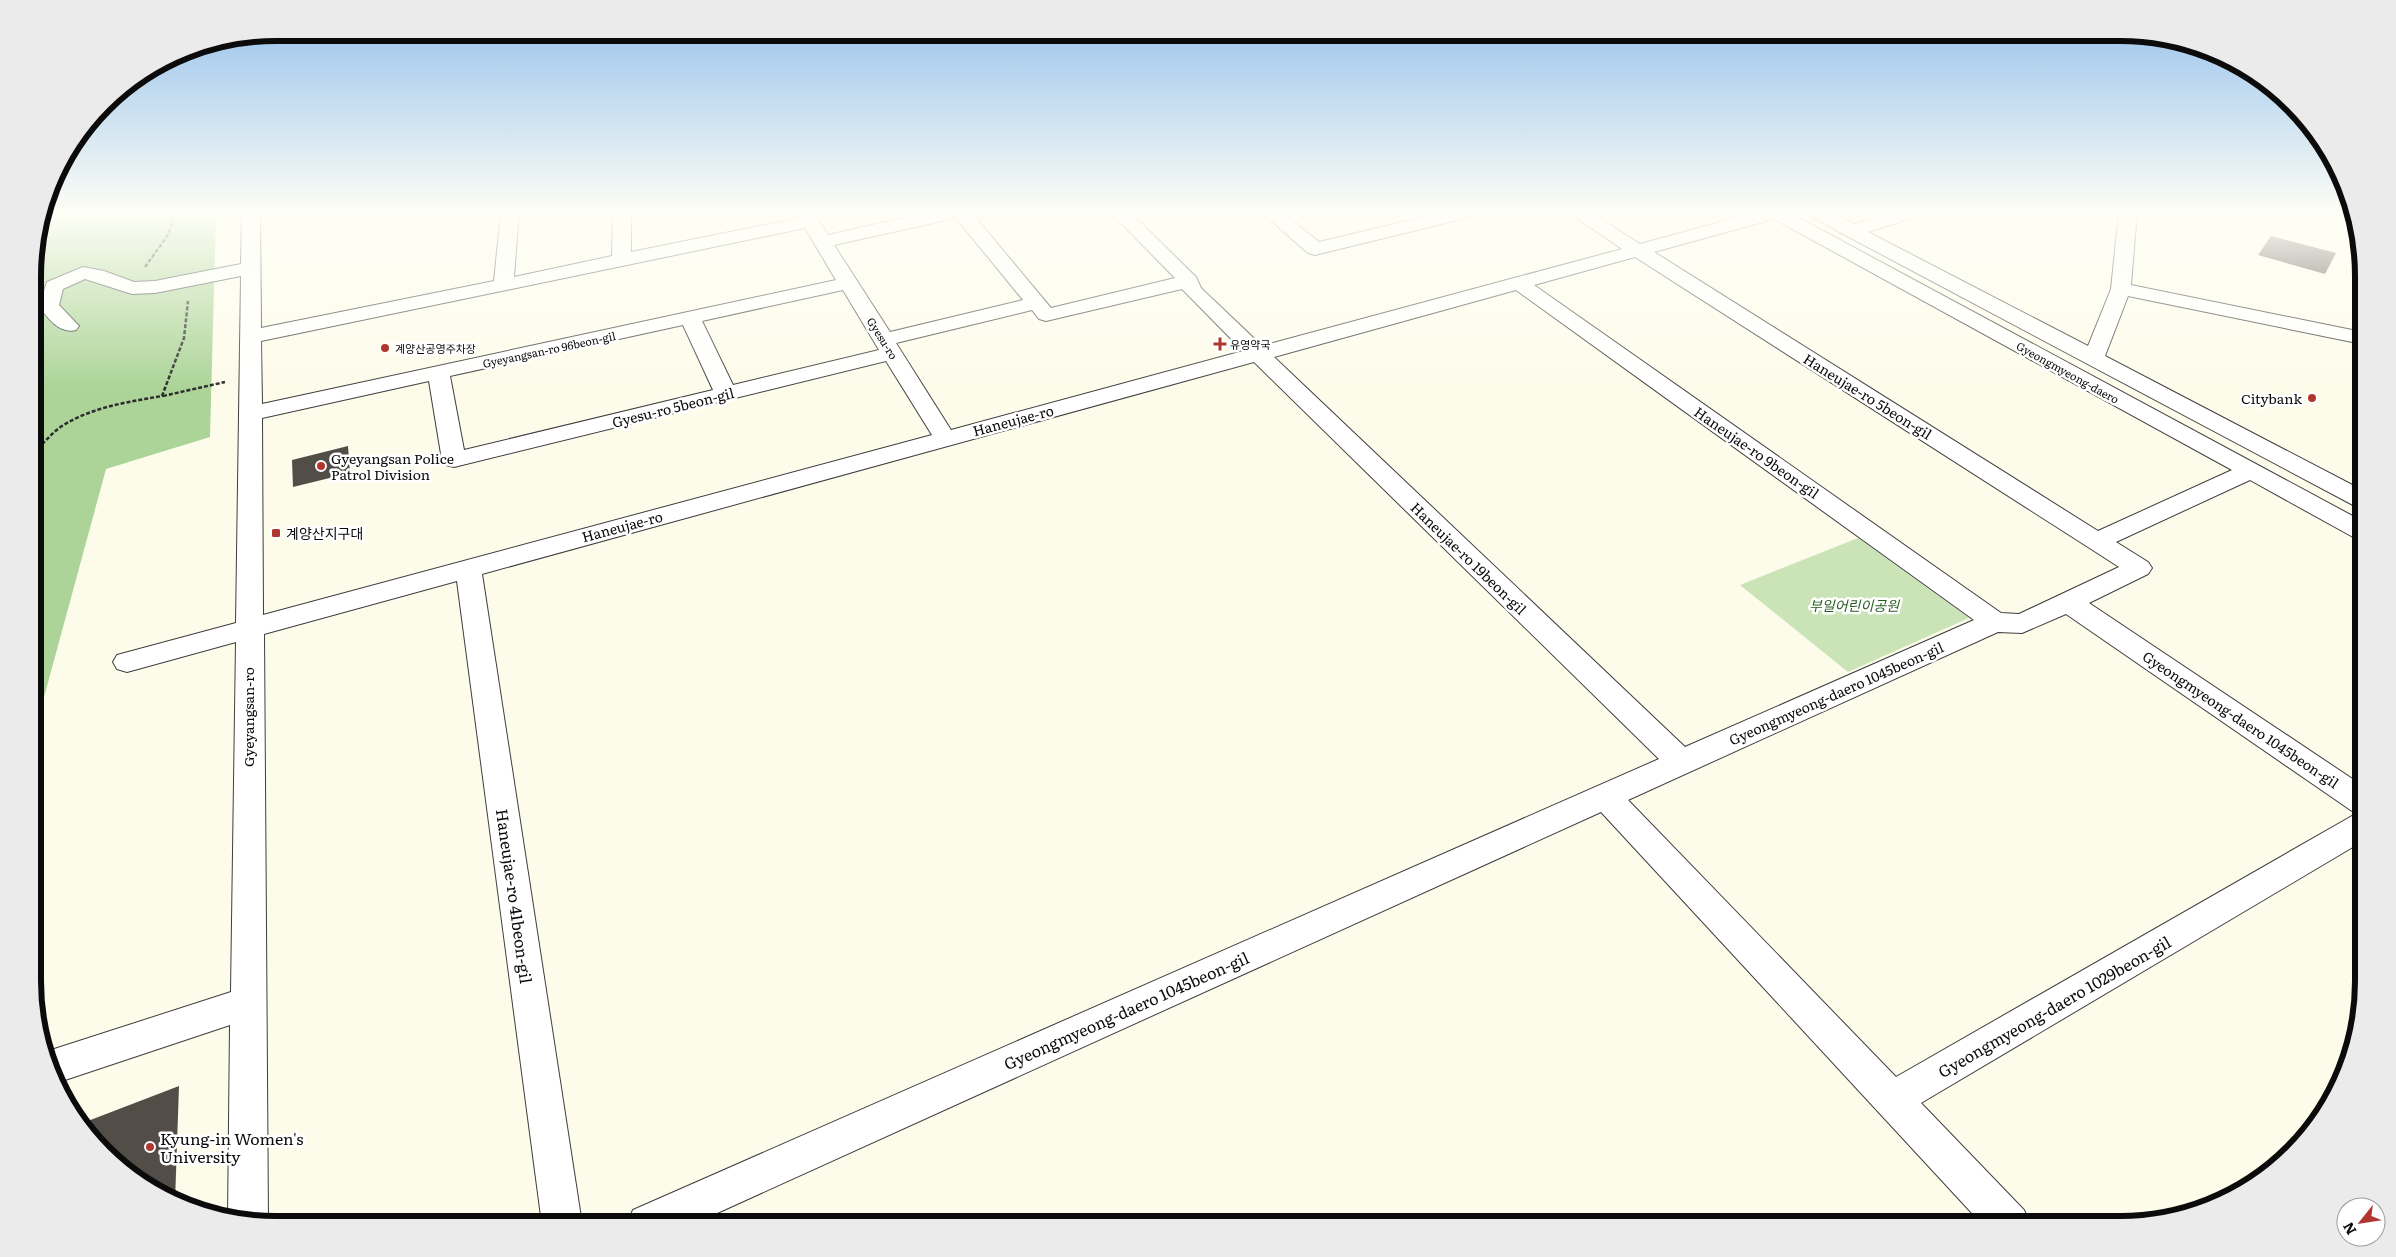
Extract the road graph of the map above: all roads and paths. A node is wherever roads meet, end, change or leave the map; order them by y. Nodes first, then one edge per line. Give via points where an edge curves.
1 (141, 271) edge
2 (238, 271) edge
3 (250, 271) edge
4 (504, 271) edge
5 (571, 271) edge
6 (840, 271) edge
7 (1010, 271) edge
8 (1178, 271) edge
9 (1563, 271) edge
10 (1671, 271) edge
11 (1882, 271) edge
12 (1928, 271) edge
13 (2123, 271) edge
14 (190, 281) junction
15 (1189, 281) junction
16 (848, 283) junction
17 (1519, 283) junction
18 (503, 285) junction
19 (132, 288) junction
20 (2121, 289) junction
21 (1037, 303) junction
22 (690, 318) junction
23 (69, 326) dead end
24 (250, 337) junction
25 (2355, 337) edge
26 (888, 347) junction
27 (1258, 354) junction
28 (2094, 357) junction
29 (439, 373) junction
30 (250, 377) junction
31 (726, 394) junction
32 (162, 396) junction
33 (249, 414) junction
34 (946, 438) junction
35 (41, 447) edge
36 (2250, 471) junction
37 (2355, 496) edge
38 (2355, 527) edge
39 (2098, 541) junction
40 (468, 568) junction
41 (2068, 602) junction
42 (1995, 622) junction
43 (248, 628) junction
44 (127, 662) dead end
45 (1680, 762) junction
46 (1606, 796) junction
47 (2355, 797) edge
48 (2355, 830) edge
49 (248, 1003) junction
50 (57, 1065) edge
51 (1892, 1100) junction
52 (248, 1214) edge
53 (561, 1216) edge
54 (665, 1216) edge
55 (2002, 1216) edge

1 - 19 path via 135,276
2 - 14 street
3 - 24 street, Gyeyangsan-ro
4 - 18 street
5 - 18 street
6 - 16 street, Gyesu-ro
7 - 21 street
8 - 15 street, Haneujae-ro 19beon-gil
9 - 17 street, Haneujae-ro
10 - 39 street, Haneujae-ro 5beon-gil
11 - 36 street, Gyeongmyeong-daero
12 - 28 street, Gyeongmyeong-daero
13 - 20 street
14 - 19 street
14 - 32 path via 184,338
15 - 21 street via 1046,315
15 - 27 street, Haneujae-ro 19beon-gil via 1192,290
16 - 22 street, Gyeyangsan-ro 96beon-gil
16 - 26 street, Gyesu-ro
17 - 27 street, Haneujae-ro
17 - 42 street, Haneujae-ro 9beon-gil
18 - 24 street
19 - 23 street via 84,273 54,286 49,306
20 - 25 street
20 - 28 street
21 - 26 street, Gyesu-ro 5beon-gil
22 - 29 street, Gyeyangsan-ro 96beon-gil
22 - 31 street
24 - 30 street, Gyeyangsan-ro
26 - 31 street, Gyesu-ro 5beon-gil
26 - 34 street, Gyesu-ro
27 - 34 street, Haneujae-ro
27 - 45 street, Haneujae-ro 19beon-gil
28 - 37 street, Gyeongmyeong-daero
29 - 31 street, Gyesu-ro 5beon-gil via 454,460
29 - 33 street, Gyeyangsan-ro 96beon-gil
30 - 32 path
30 - 33 street, Gyeyangsan-ro
32 - 35 path via 100,407 60,428
33 - 43 street, Gyeyangsan-ro
34 - 40 street, Haneujae-ro
36 - 38 street, Gyeongmyeong-daero
36 - 39 street
39 - 41 street, Gyeongmyeong-daero 1045beon-gil via 2139,568
40 - 43 street, Haneujae-ro
40 - 53 street, Haneujae-ro 41beon-gil
41 - 42 street, Gyeongmyeong-daero 1045beon-gil via 2022,624
41 - 47 street, Gyeongmyeong-daero 1045beon-gil
42 - 45 street, Gyeongmyeong-daero 1045beon-gil
43 - 44 street, Haneujae-ro
43 - 49 street, Gyeyangsan-ro
45 - 46 street, Gyeongmyeong-daero 1045beon-gil
46 - 51 street
46 - 54 street, Gyeongmyeong-daero 1045beon-gil
48 - 51 street, Gyeongmyeong-daero 1029beon-gil
49 - 50 street
49 - 52 street, Gyeyangsan-ro
51 - 55 street

